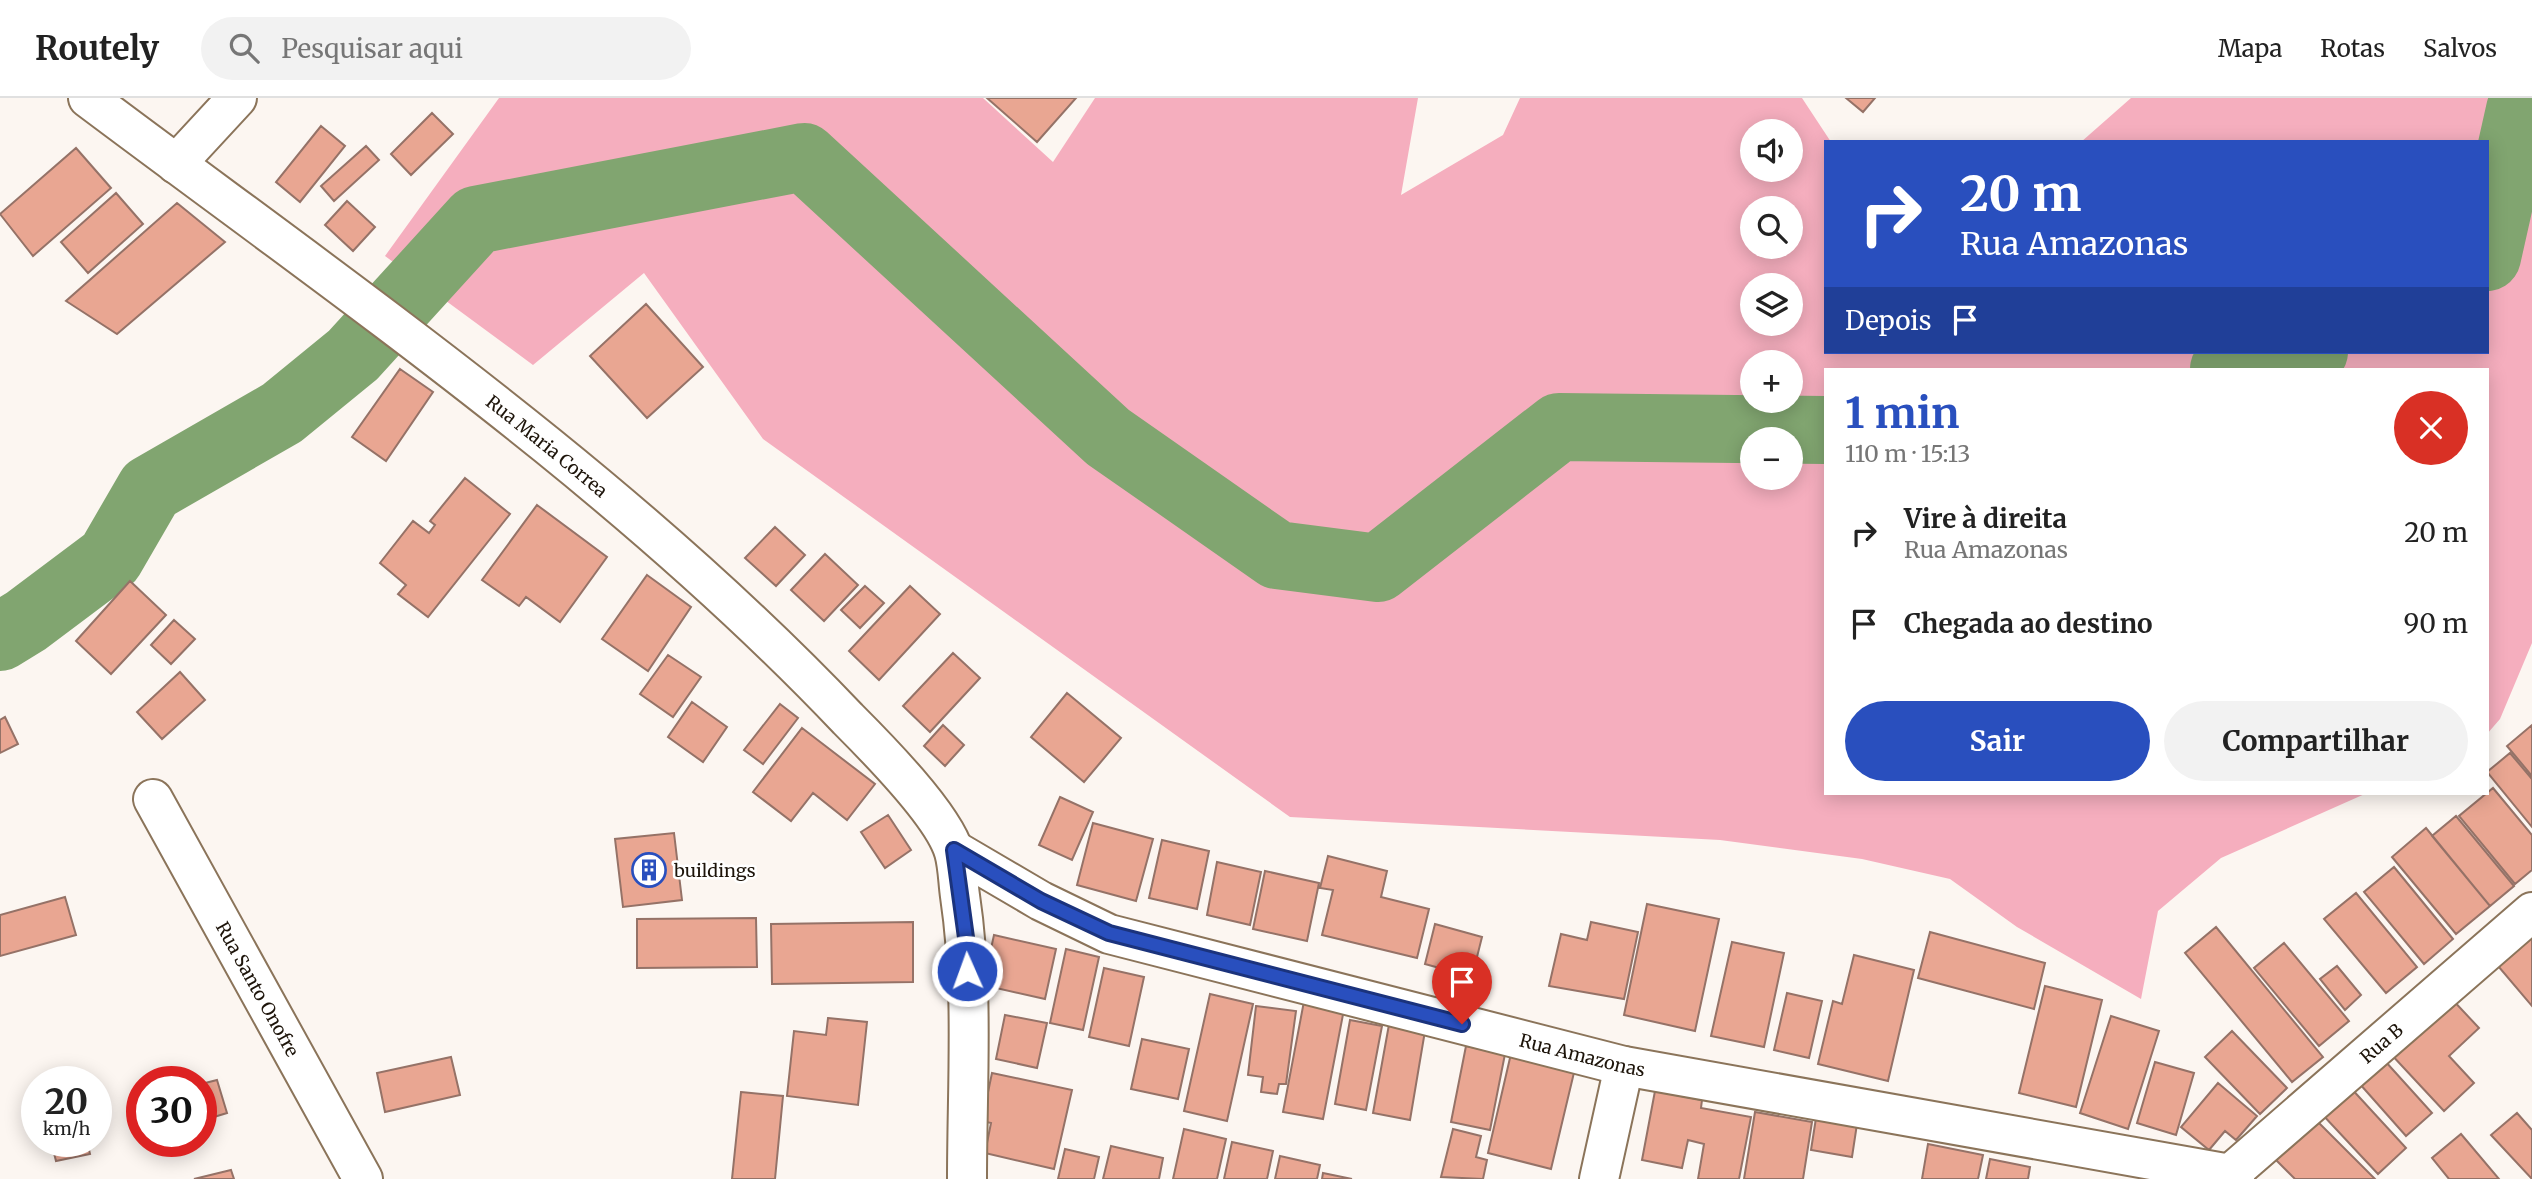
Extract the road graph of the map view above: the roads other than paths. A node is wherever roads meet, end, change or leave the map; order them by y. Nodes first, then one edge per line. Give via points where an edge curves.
1 (88, 98) edge
2 (237, 98) edge
3 (176, 164) junction
4 (153, 799) dead end
5 (954, 850) junction
6 (2532, 912) edge
7 (1624, 1066) junction
8 (2232, 1177) edge
9 (363, 1179) edge
10 (967, 1179) edge
11 (1599, 1179) edge

1 - 3 street, Rua Maria Correa
2 - 3 street
3 - 5 street, Rua Maria Correa via 406,336 682,556 778,645 885,757 926,806
4 - 9 street, Rua Santo Onofre
5 - 7 street, Rua Amazonas via 1041,901 1109,933
5 - 10 street via 967,945
6 - 8 street, Rua B
7 - 8 street, Rua Amazonas
7 - 11 street

